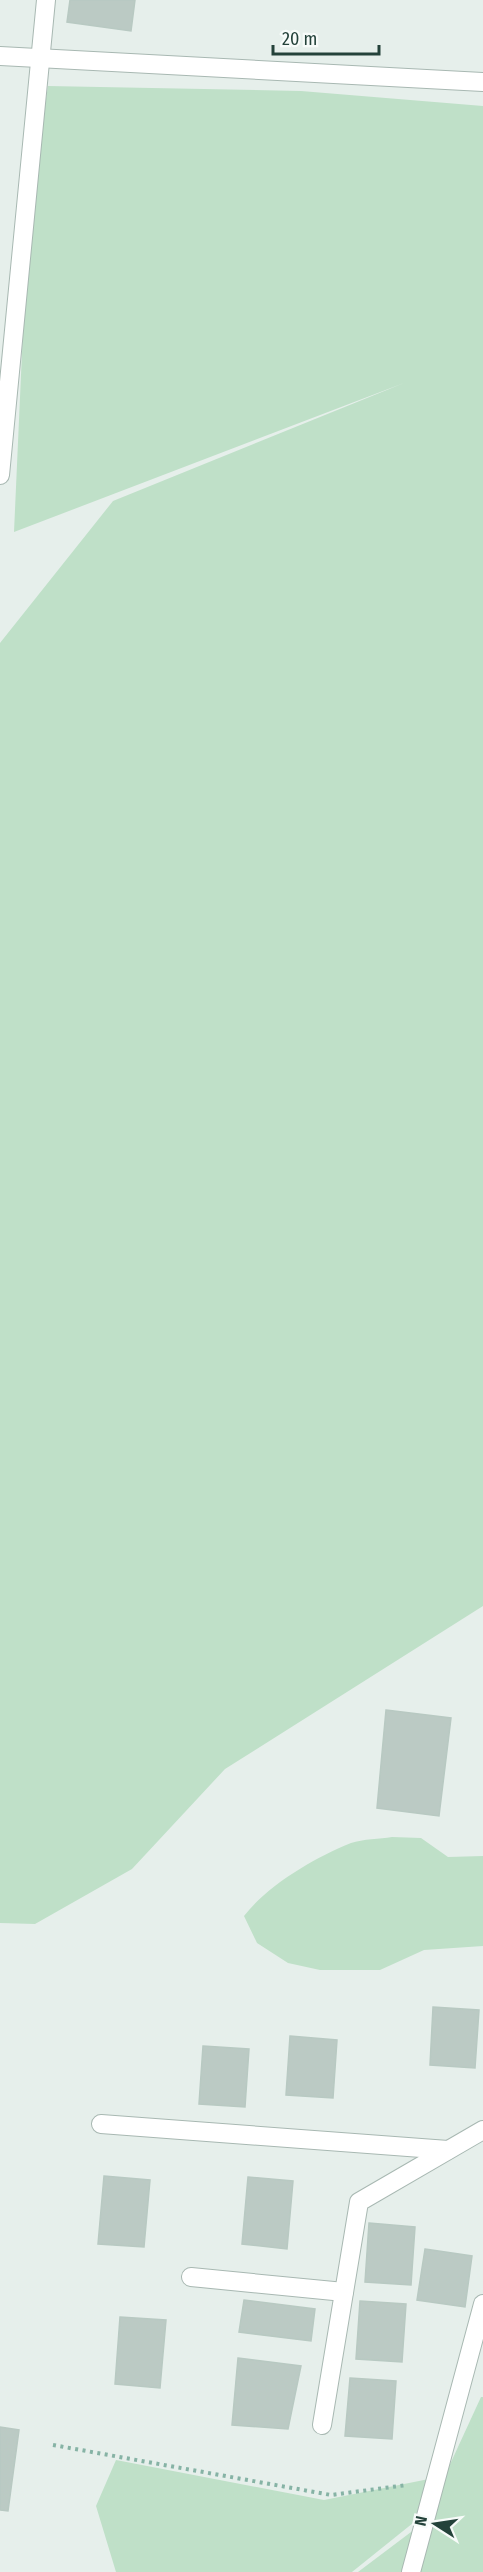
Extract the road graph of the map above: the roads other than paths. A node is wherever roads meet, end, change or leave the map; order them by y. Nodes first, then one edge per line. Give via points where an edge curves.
1 (46, 0) edge
2 (0, 56) edge
3 (41, 58) junction
4 (483, 82) edge
5 (0, 475) edge
6 (101, 2124) dead end
7 (483, 2130) edge
8 (448, 2150) junction
9 (191, 2277) dead end
10 (344, 2292) junction
11 (483, 2304) edge
12 (322, 2425) dead end
13 (411, 2572) edge

1 - 3 street
2 - 3 street
3 - 4 street
3 - 5 street
6 - 8 street
7 - 8 street
8 - 10 street via 358,2202
9 - 10 street
10 - 12 street
11 - 13 street

